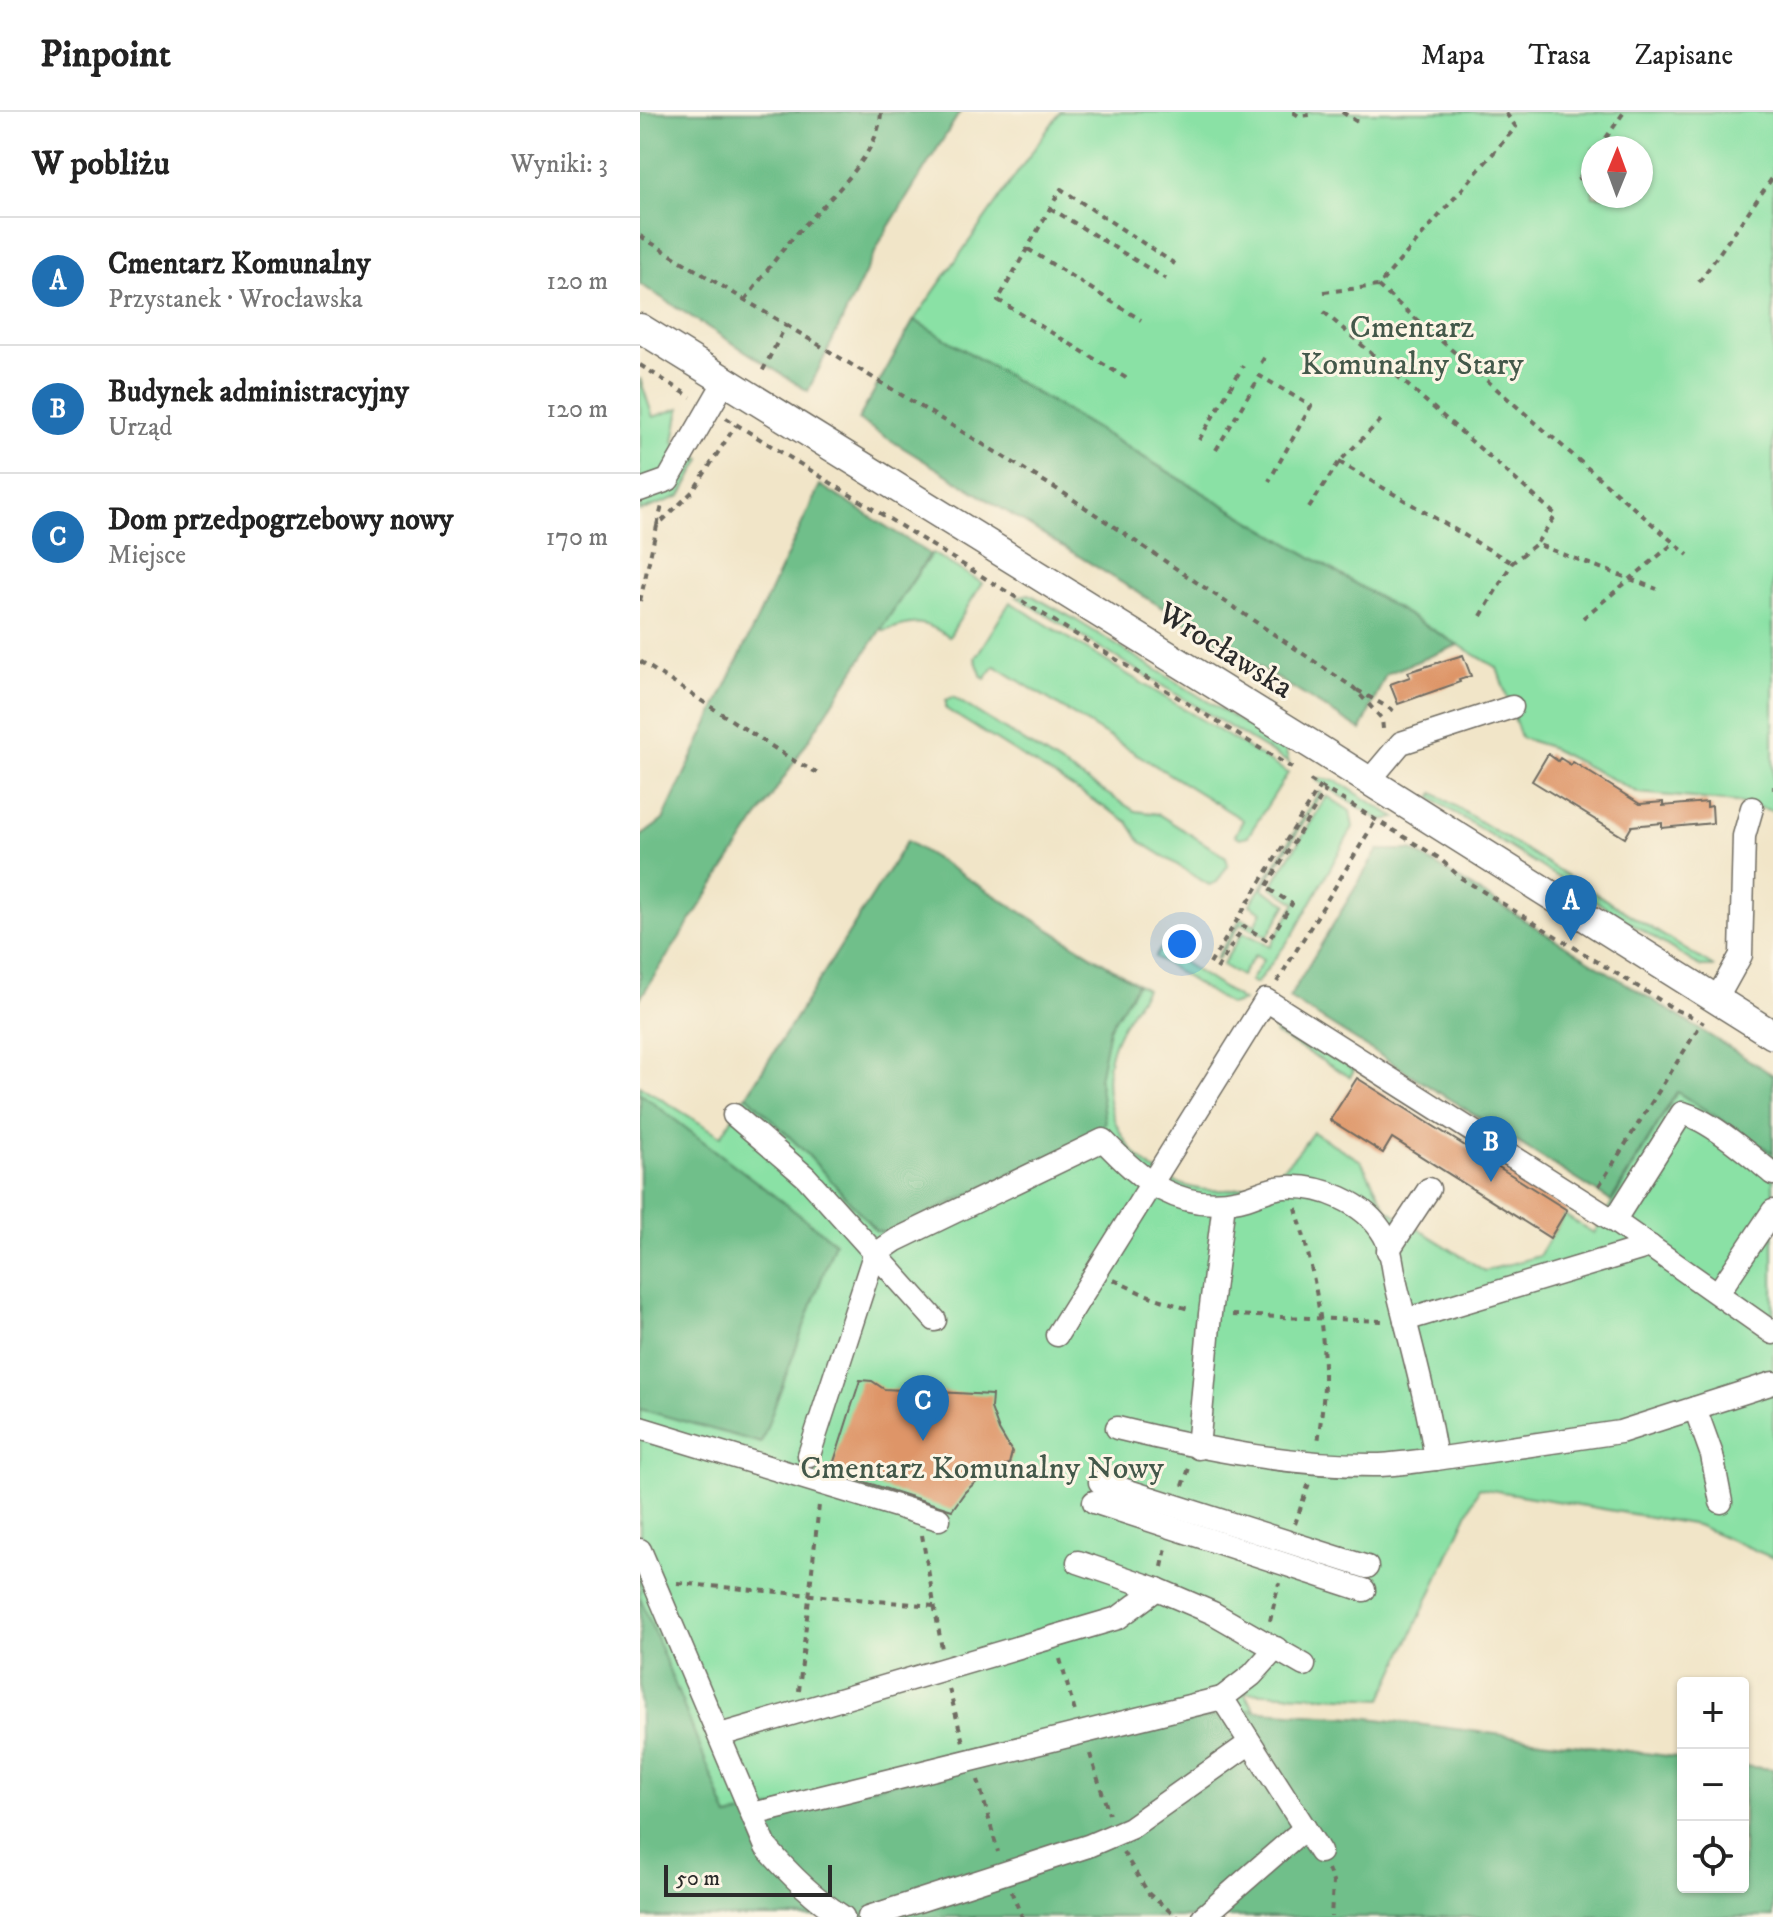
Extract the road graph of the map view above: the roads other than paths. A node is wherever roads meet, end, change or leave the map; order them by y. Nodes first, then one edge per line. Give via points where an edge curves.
1 (640, 328) edge
2 (725, 381) junction
3 (640, 490) edge
4 (1512, 707) dead end
5 (1369, 781) junction
6 (1752, 808) dead end
7 (1711, 1016) junction
8 (1773, 1035) edge
9 (734, 1115) dead end
10 (1773, 1174) edge
11 (1162, 1183) junction
12 (1429, 1189) dead end
13 (1224, 1203) junction
14 (1773, 1211) edge
15 (1601, 1214) junction
16 (1650, 1246) junction
17 (1388, 1251) junction
18 (874, 1255) junction
19 (1718, 1293) junction
20 (935, 1320) dead end
21 (1405, 1320) junction
22 (1773, 1333) edge
23 (1057, 1335) dead end
24 (1773, 1383) edge
25 (1695, 1408) junction
26 (640, 1428) edge
27 (1117, 1428) dead end
28 (1198, 1448) junction
29 (809, 1455) dead end
30 (1436, 1459) junction
31 (1097, 1492) dead end
32 (1721, 1502) dead end
33 (929, 1516) road end
34 (640, 1550) edge
35 (1078, 1562) dead end
36 (1366, 1578) dead end
37 (1157, 1589) junction
38 (1270, 1644) junction
39 (1304, 1665) dead end
40 (1222, 1698) junction
41 (720, 1735) junction
42 (1250, 1743) junction
43 (753, 1814) junction
44 (1305, 1828) junction
45 (1320, 1852) road end
46 (843, 1917) edge
47 (869, 1917) edge
48 (1203, 1917) edge

1 - 2 main road, Wrocławska
2 - 3 street via 668,480
2 - 5 main road, Wrocławska
4 - 5 street via 1401,743
5 - 7 main road, Wrocławska
6 - 7 street via 1744,836 1741,955
7 - 8 main road, Wrocławska
9 - 18 street via 806,1177
10 - 15 street via 1737,1145 1682,1113
11 - 13 street via 1208,1205
11 - 15 street via 1266,1000
11 - 18 street via 1127,1165 1103,1140
11 - 23 street
12 - 17 street
13 - 17 street via 1288,1187 1322,1190 1360,1209 1385,1236
13 - 28 street
14 - 19 street
15 - 16 street
16 - 19 street
16 - 21 street
17 - 21 street
18 - 20 street
18 - 29 street
19 - 22 street
21 - 30 street
24 - 25 street
25 - 30 street via 1620,1432
25 - 32 street
26 - 33 street
27 - 28 street
28 - 30 street via 1315,1462 1383,1465
31 - 36 street
34 - 41 street
35 - 37 street
37 - 38 street
37 - 41 street via 1118,1618 948,1679
38 - 39 street
38 - 40 street via 1252,1675
40 - 42 street
40 - 43 street
41 - 43 street
42 - 44 street
42 - 47 street via 1130,1828
43 - 46 street via 766,1847 788,1873
44 - 45 street
44 - 48 street

